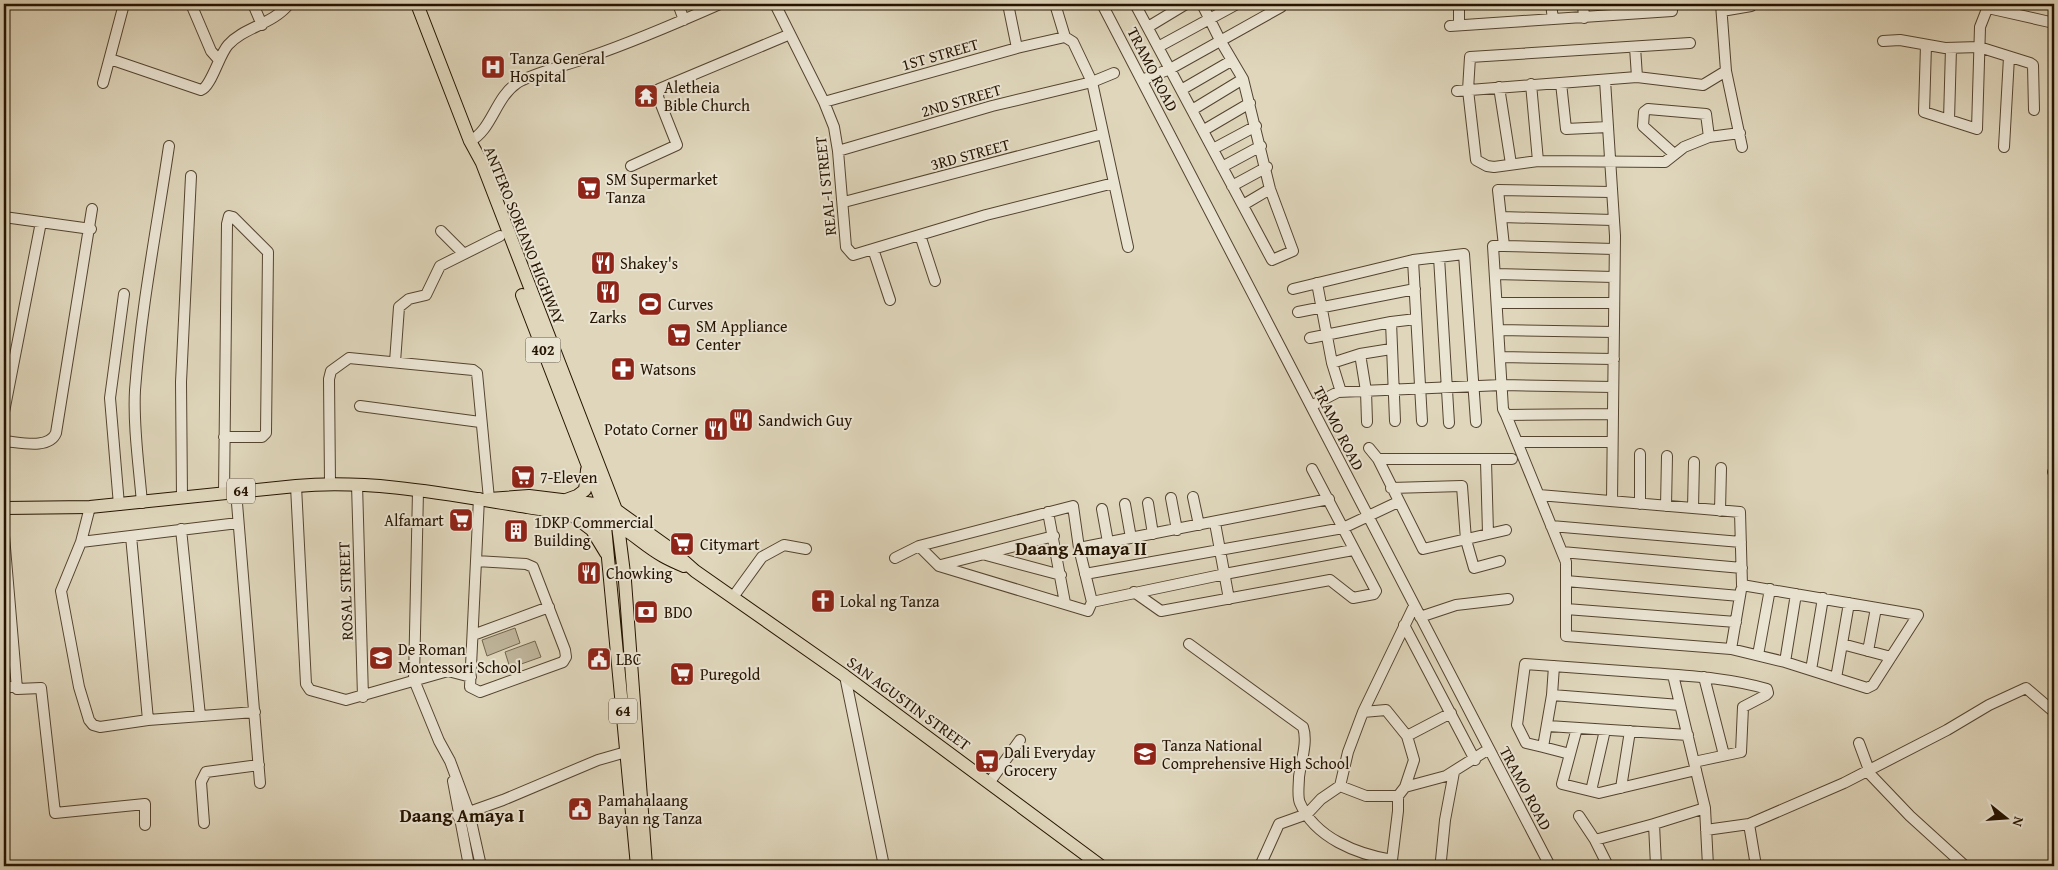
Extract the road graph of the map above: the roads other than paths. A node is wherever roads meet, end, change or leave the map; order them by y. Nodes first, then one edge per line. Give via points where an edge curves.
1 (124, 4) edge
2 (191, 4) edge
3 (253, 4) edge
4 (289, 4) edge
5 (417, 4) edge
6 (678, 4) edge
7 (720, 4) edge
8 (775, 4) edge
9 (1008, 4) edge
10 (1055, 4) edge
11 (1102, 4) edge
12 (1186, 4) edge
13 (1202, 4) edge
14 (1237, 4) edge
15 (1279, 4) edge
16 (1459, 4) edge
17 (1551, 4) edge
18 (1583, 4) edge
19 (1613, 4) edge
20 (1751, 4) edge
21 (1138, 5) edge
22 (1988, 6) edge
23 (1722, 7) edge
24 (1642, 8) edge
25 (1672, 8) edge
26 (1613, 15) junction
27 (1210, 18) junction
28 (1584, 18) junction
29 (1553, 19) junction
30 (684, 20) junction
31 (2054, 23) edge
32 (262, 25) junction
33 (1148, 27) junction
34 (788, 35) junction
35 (1065, 37) junction
36 (1220, 40) junction
37 (1883, 41) dead end
38 (1690, 43) dead end
39 (1926, 45) junction
40 (1158, 47) junction
41 (1635, 47) junction
42 (1978, 47) junction
43 (1017, 48) junction
44 (1951, 48) junction
45 (2009, 57) junction
46 (110, 59) junction
47 (218, 59) junction
48 (1231, 61) junction
49 (1170, 69) junction
50 (1726, 71) junction
51 (1114, 73) dead end
52 (1637, 77) junction
53 (1243, 79) junction
54 (1142, 80) junction
55 (1605, 80) junction
56 (1092, 82) junction
57 (103, 83) dead end
58 (1561, 83) junction
59 (1530, 84) junction
60 (1498, 87) junction
61 (1181, 90) junction
62 (1468, 90) junction
63 (1457, 91) dead end
64 (824, 102) junction
65 (1250, 103) junction
66 (1192, 110) junction
67 (2034, 110) dead end
68 (1949, 120) junction
69 (1256, 126) junction
70 (1608, 127) junction
71 (1204, 130) junction
72 (1740, 133) junction
73 (1103, 134) junction
74 (1709, 137) junction
75 (470, 142) junction
76 (169, 146) dead end
77 (1261, 146) junction
78 (1742, 147) dead end
79 (2004, 147) dead end
80 (1213, 149) junction
81 (838, 151) junction
82 (1674, 154) junction
83 (1609, 160) junction
84 (1538, 161) junction
85 (1511, 164) junction
86 (631, 166) dead end
87 (1222, 167) junction
88 (1266, 167) junction
89 (191, 176) dead end
90 (1114, 183) junction
91 (1232, 186) junction
92 (1270, 189) junction
93 (1612, 192) junction
94 (844, 202) junction
95 (1242, 205) junction
96 (92, 209) dead end
97 (4, 217) edge
98 (1501, 217) junction
99 (1613, 220) junction
100 (42, 222) junction
101 (90, 229) junction
102 (441, 230) dead end
103 (920, 235) junction
104 (500, 236) junction
105 (1504, 246) junction
106 (1128, 247) dead end
107 (873, 249) junction
108 (1614, 249) junction
109 (463, 253) junction
110 (1439, 257) junction
111 (1413, 260) junction
112 (1495, 274) junction
113 (1614, 277) junction
114 (935, 281) dead end
115 (1317, 283) junction
116 (1293, 289) dead end
117 (1415, 289) junction
118 (124, 294) dead end
119 (890, 300) dead end
120 (1497, 303) junction
121 (1614, 303) junction
122 (1322, 307) junction
123 (1298, 312) dead end
124 (1416, 319) junction
125 (1391, 322) junction
126 (1499, 330) junction
127 (1614, 332) junction
128 (1326, 334) junction
129 (1310, 338) dead end
130 (1391, 349) junction
131 (1360, 354) junction
132 (1500, 357) junction
133 (1614, 359) junction
134 (395, 362) junction
135 (1332, 363) junction
136 (1502, 385) junction
137 (1474, 386) junction
138 (1613, 387) junction
139 (1420, 388) junction
140 (1445, 388) junction
141 (1392, 390) junction
142 (1366, 391) junction
143 (1341, 392) junction
144 (360, 406) dead end
145 (1311, 406) junction
146 (4, 412) edge
147 (1613, 414) junction
148 (1506, 415) junction
149 (1395, 421) dead end
150 (1422, 421) dead end
151 (480, 422) junction
152 (1367, 422) dead end
153 (1476, 422) dead end
154 (1449, 423) dead end
155 (224, 436) junction
156 (4, 441) edge
157 (1517, 442) junction
158 (1612, 442) junction
159 (1369, 448) dead end
160 (1640, 454) dead end
161 (1667, 456) dead end
162 (1378, 459) junction
163 (1512, 460) dead end
164 (1486, 461) junction
165 (1694, 462) dead end
166 (587, 465) junction
167 (1721, 468) dead end
168 (1312, 469) dead end
169 (330, 483) junction
170 (357, 484) junction
171 (296, 486) junction
172 (1391, 488) junction
173 (418, 491) junction
174 (230, 492) junction
175 (1538, 495) junction
176 (1193, 497) dead end
177 (182, 498) junction
178 (1171, 498) dead end
179 (484, 499) junction
180 (1329, 500) junction
181 (1398, 502) junction
182 (1612, 502) junction
183 (142, 503) junction
184 (1148, 503) dead end
185 (1125, 504) dead end
186 (1640, 504) junction
187 (119, 505) junction
188 (604, 505) junction
189 (564, 506) junction
190 (1666, 506) junction
191 (4, 508) edge
192 (90, 508) junction
193 (1693, 508) junction
194 (1102, 509) dead end
195 (616, 510) junction
196 (1720, 510) junction
197 (1048, 512) junction
198 (1368, 516) junction
199 (606, 519) junction
200 (238, 523) junction
201 (1215, 523) junction
202 (619, 525) junction
203 (1199, 525) junction
204 (1551, 526) junction
205 (1343, 528) junction
206 (181, 529) junction
207 (1177, 530) junction
208 (1506, 530) dead end
209 (1488, 533) junction
210 (1153, 534) junction
211 (4, 536) edge
212 (131, 536) junction
213 (1054, 536) junction
214 (1131, 538) junction
215 (1466, 540) junction
216 (81, 542) junction
217 (1108, 542) junction
218 (1741, 542) junction
219 (919, 546) junction
220 (1079, 548) junction
221 (806, 549) dead end
222 (1221, 550) junction
223 (1353, 550) junction
224 (1562, 552) junction
225 (985, 555) junction
226 (608, 557) junction
227 (895, 558) dead end
228 (1500, 560) dead end
229 (476, 561) junction
230 (939, 566) junction
231 (1742, 568) junction
232 (695, 571) junction
233 (1086, 574) junction
234 (1060, 575) junction
235 (1225, 575) junction
236 (1566, 581) junction
237 (1742, 584) junction
238 (1770, 589) junction
239 (1134, 592) junction
240 (1796, 594) junction
241 (1740, 596) junction
242 (733, 597) junction
243 (1822, 598) junction
244 (1229, 599) junction
245 (1508, 599) dead end
246 (1092, 602) junction
247 (1065, 603) junction
248 (1849, 603) junction
249 (1414, 606) junction
250 (549, 607) junction
251 (1876, 608) junction
252 (1566, 609) junction
253 (1420, 618) junction
254 (1736, 622) junction
255 (1404, 625) junction
256 (473, 635) junction
257 (1189, 644) dead end
258 (1842, 644) junction
259 (1731, 649) junction
260 (1868, 651) junction
261 (1758, 655) junction
262 (1891, 657) junction
263 (1785, 662) junction
264 (1554, 666) junction
265 (1811, 670) junction
266 (1673, 675) junction
267 (846, 676) junction
268 (471, 677) junction
269 (1704, 677) junction
270 (1836, 678) junction
271 (414, 680) junction
272 (17, 686) junction
273 (4, 688) edge
274 (1552, 695) junction
275 (363, 697) junction
276 (1680, 705) junction
277 (255, 712) junction
278 (1363, 712) junction
279 (2054, 712) edge
280 (1451, 713) junction
281 (200, 716) junction
282 (148, 720) junction
283 (1548, 726) junction
284 (1577, 728) junction
285 (1605, 730) junction
286 (1630, 731) junction
287 (1688, 735) junction
288 (1407, 736) junction
289 (1020, 740) dead end
290 (1859, 743) dead end
291 (1544, 747) junction
292 (1489, 749) junction
293 (631, 750) junction
294 (1570, 754) junction
295 (1724, 755) junction
296 (450, 760) junction
297 (1475, 760) junction
298 (259, 765) junction
299 (1695, 766) junction
300 (1868, 770) junction
301 (1454, 772) junction
302 (989, 782) junction
303 (260, 783) dead end
304 (1340, 786) junction
305 (1405, 788) junction
306 (1621, 788) junction
307 (1591, 791) junction
308 (1398, 796) junction
309 (1705, 808) junction
310 (469, 812) junction
311 (1307, 814) junction
312 (458, 816) junction
313 (1579, 816) dead end
314 (204, 824) dead end
315 (1654, 824) junction
316 (1749, 824) junction
317 (145, 825) dead end
318 (1706, 830) junction
319 (1595, 840) junction
320 (1441, 860) dead end
321 (470, 866) edge
322 (481, 866) edge
323 (637, 866) edge
324 (646, 866) edge
325 (884, 866) edge
326 (1101, 866) edge
327 (1260, 866) edge
328 (1550, 866) edge
329 (1608, 866) edge
330 (1656, 866) edge
331 (1708, 866) edge
332 (1756, 866) edge
333 (1965, 866) edge

1 - 46 street
2 - 47 street via 211,51
3 - 32 street
4 - 32 street
5 - 75 main road, ANTERO SORIANO HIGHWAY / 402
6 - 30 street
7 - 30 street
8 - 34 street, REAL-I STREET
9 - 43 street
10 - 35 street
11 - 54 street, TRAMO ROAD
12 - 33 street
13 - 27 street
14 - 27 street
15 - 36 street via 1281,6
16 - 29 street via 1454,25
17 - 29 street
18 - 28 street
19 - 26 street
20 - 23 street
21 - 33 street
22 - 31 street
22 - 42 street via 1980,27
23 - 50 street
24 - 25 street
24 - 26 street
26 - 28 street
27 - 36 street
27 - 40 street
28 - 29 street
30 - 75 street via 518,82 496,106 480,136
32 - 47 street via 233,40
33 - 40 street
34 - 64 street, REAL-I STREET
34 - 86 street via 659,89 658,97 677,145
35 - 43 street, 1ST STREET
35 - 56 street via 1073,42
36 - 48 street
36 - 49 street
37 - 39 street via 1900,40
38 - 41 street
39 - 44 street
39 - 68 street via 1924,112
40 - 49 street
41 - 52 street
41 - 62 street via 1470,57
42 - 44 street
42 - 45 street
42 - 68 street via 1978,127
43 - 64 street, 1ST STREET
44 - 68 street
45 - 67 street via 2033,65
45 - 79 street
46 - 47 street via 201,90 207,86
46 - 57 street
48 - 53 street
48 - 61 street
49 - 54 street
49 - 61 street
50 - 52 street via 1703,85
50 - 72 street
51 - 56 street, 2ND STREET
52 - 55 street
53 - 65 street
53 - 66 street
54 - 145 street, TRAMO ROAD
55 - 58 street
55 - 70 street
56 - 73 street
56 - 81 street, 2ND STREET via 992,106
58 - 59 street
58 - 70 street via 1566,129
59 - 60 street
59 - 84 street
60 - 62 street
60 - 85 street
61 - 66 street
62 - 63 street
62 - 85 street via 1476,160 1487,166
64 - 81 street, REAL-I STREET via 834,127
65 - 69 street
65 - 71 street
66 - 71 street
69 - 77 street
69 - 80 street
70 - 83 street
71 - 80 street
72 - 74 street
72 - 78 street
73 - 90 street
73 - 94 street, 3RD STREET
74 - 82 street
74 - 82 street via 1706,114 1648,109 1644,112 1643,126
75 - 104 main road, ANTERO SORIANO HIGHWAY / 402 via 474,166
75 - 195 main road, ANTERO SORIANO HIGHWAY / 402 via 482,163
76 - 183 street via 146,282 135,391
77 - 87 street
77 - 88 street
80 - 87 street
81 - 94 street, REAL-I STREET
82 - 83 street via 1665,162 1658,163
83 - 84 street
83 - 93 street
84 - 85 street
87 - 91 street
88 - 91 street
88 - 92 street
89 - 177 street via 180,382
90 - 103 street via 986,214
90 - 106 street
91 - 95 street
92 - 95 street
92 - 95 street via 1293,252 1272,260
93 - 98 street via 1498,190
93 - 99 street
94 - 107 street, REAL-I STREET via 846,247 853,255
96 - 101 street
97 - 100 street
98 - 99 street
98 - 105 street
99 - 108 street
100 - 101 street
100 - 146 street
101 - 156 street via 54,439 44,443
102 - 109 street
103 - 107 street
103 - 114 street
104 - 109 street
104 - 166 main road, ANTERO SORIANO HIGHWAY / 402
105 - 108 street
105 - 112 street via 1493,246
107 - 119 street
108 - 113 street
109 - 134 street via 440,266 426,295 409,299 399,307
110 - 111 street
110 - 137 street via 1464,254
110 - 140 street
111 - 115 street
111 - 117 street
112 - 113 street
112 - 120 street
113 - 121 street
115 - 116 street
115 - 122 street
117 - 122 street
117 - 124 street
118 - 187 street via 110,398
120 - 121 street
120 - 126 street
121 - 127 street
122 - 123 street
122 - 128 street
124 - 125 street
124 - 139 street
125 - 128 street
125 - 130 street
126 - 127 street
126 - 132 street
127 - 133 street
128 - 129 street
128 - 135 street
130 - 131 street
130 - 141 street
131 - 135 street
131 - 142 street
132 - 133 street
132 - 136 street
133 - 138 street
134 - 151 street via 476,371
134 - 169 street via 349,358 329,374
135 - 143 street
136 - 137 street
136 - 138 street
136 - 148 street
137 - 140 street
137 - 153 street
138 - 147 street
139 - 140 street
139 - 141 street
139 - 150 street
140 - 154 street
141 - 142 street
141 - 149 street
142 - 143 street
142 - 152 street
143 - 145 street
144 - 151 street
145 - 198 street, TRAMO ROAD
147 - 148 street
147 - 158 street
148 - 157 street
151 - 179 street
155 - 155 street via 227,224 229,216 268,252 266,433 262,437
155 - 174 street
157 - 158 street
157 - 175 street
158 - 182 street
159 - 162 street
160 - 186 street
161 - 190 street
162 - 164 street
162 - 172 street
163 - 164 street
164 - 209 street
165 - 193 street
166 - 188 main road, ANTERO SORIANO HIGHWAY / 402
166 - 189 main road via 585,490
167 - 196 street
168 - 180 street
169 - 170 main road, 64
169 - 171 main road, 64
170 - 173 main road, 64
170 - 275 street, ROSAL STREET
171 - 174 main road, 64
171 - 275 street via 306,684 317,694 346,700
172 - 181 street
172 - 215 street via 1462,486
173 - 179 main road, 64
173 - 271 street
174 - 177 main road, 64
174 - 200 street
175 - 182 street
175 - 204 street
176 - 203 street
177 - 183 main road, 64
178 - 207 street
179 - 189 main road, 64 via 527,508
179 - 229 street
180 - 201 street
180 - 205 street
181 - 198 street
181 - 215 street via 1423,549
182 - 186 street
183 - 187 main road, 64
184 - 210 street
185 - 214 street
186 - 190 street
187 - 192 main road, 64
188 - 189 main road, 64
188 - 195 main road, 64
188 - 199 main road, ANTERO SORIANO HIGHWAY / 64
189 - 199 main road, 64
189 - 226 main road via 585,522
190 - 193 street
191 - 192 main road, 64
192 - 216 street
193 - 196 street
194 - 217 street
195 - 202 main road, ANTERO SORIANO HIGHWAY / 64
195 - 232 main road, SAN AGUSTIN STREET
196 - 218 street via 1740,512
197 - 213 street
197 - 219 street
197 - 220 street via 1074,506
198 - 205 street
198 - 249 street, TRAMO ROAD
199 - 202 main road, 64
199 - 226 main road, ANTERO SORIANO HIGHWAY / 64
200 - 206 street
200 - 277 street
201 - 203 street
201 - 222 street
202 - 232 main road, SAN AGUSTIN STREET via 662,556
202 - 293 main road, ANTERO SORIANO HIGHWAY / 64 via 625,581
203 - 207 street
204 - 218 street
204 - 224 street
205 - 222 street
205 - 223 street
206 - 212 street
206 - 281 street
207 - 210 street
208 - 209 street
209 - 215 street
210 - 214 street
211 - 272 street
212 - 216 street
212 - 282 street
213 - 225 street
213 - 234 street
214 - 217 street
215 - 228 street via 1474,568
216 - 282 street via 61,591 79,687 89,720 100,727
217 - 220 street
218 - 231 street
219 - 227 street
219 - 230 street
220 - 233 street
221 - 242 street via 784,545 762,557
222 - 233 street
222 - 235 street
223 - 235 street
223 - 244 street via 1376,591 1374,594 1353,598 1330,580
224 - 231 street
224 - 236 street via 1566,562
225 - 230 street
225 - 234 street
226 - 293 main road, ANTERO SORIANO HIGHWAY / 64
229 - 250 street via 533,567
229 - 256 street
230 - 247 street
231 - 237 street
232 - 242 main road, SAN AGUSTIN STREET
233 - 246 street
234 - 247 street
235 - 239 street
235 - 244 street
236 - 241 street
236 - 252 street
237 - 238 street
237 - 241 street
238 - 240 street
238 - 261 street
239 - 244 street via 1161,611
239 - 246 street
240 - 243 street
240 - 263 street
241 - 254 street
242 - 267 main road, SAN AGUSTIN STREET
243 - 248 street
243 - 265 street
245 - 253 street via 1456,605
246 - 247 street via 1088,611
248 - 251 street
248 - 258 street
249 - 253 street, TRAMO ROAD
249 - 255 street
250 - 256 street
250 - 268 street via 565,650 563,662 480,692 470,687
251 - 260 street
251 - 262 street via 1918,615
252 - 254 street
252 - 259 street via 1566,636
253 - 292 street, TRAMO ROAD
254 - 259 street
255 - 278 street
255 - 280 street
256 - 268 street
257 - 311 street via 1303,727 1306,734 1299,802
258 - 260 street
258 - 270 street
259 - 261 street
260 - 262 street
261 - 263 street
262 - 270 street via 1873,686 1867,688
263 - 265 street
264 - 266 street
264 - 274 street
264 - 291 street via 1525,664 1518,716 1517,725 1526,743
265 - 270 street
266 - 269 street
266 - 276 street
267 - 302 main road, SAN AGUSTIN STREET
267 - 325 street
268 - 271 street via 448,670
269 - 295 street
269 - 295 street via 1740,681 1768,691 1743,707 1741,752
271 - 275 street
271 - 296 street
272 - 273 street
272 - 317 street via 17,689 41,688 55,814 144,804
274 - 276 street
274 - 283 street
276 - 287 street
277 - 281 street
277 - 298 street
278 - 288 street via 1386,710
278 - 304 street
279 - 300 street via 2026,688
280 - 288 street
280 - 297 street
281 - 282 street
283 - 284 street
283 - 291 street
284 - 285 street
284 - 294 street
285 - 286 street
285 - 307 street
286 - 287 street
286 - 306 street
287 - 299 street
288 - 305 street via 1414,760
289 - 302 street
290 - 300 street
291 - 294 street
292 - 297 street
292 - 328 street, TRAMO ROAD
293 - 310 street
293 - 323 main road, ANTERO SORIANO HIGHWAY / 64
293 - 324 main road, ANTERO SORIANO HIGHWAY / 64
294 - 307 street via 1562,784
295 - 299 street
296 - 310 street
296 - 312 street
297 - 301 street
298 - 303 street
298 - 314 street via 206,772 201,782
299 - 306 street
299 - 309 street
300 - 316 street
300 - 333 street via 1910,816
301 - 305 street
301 - 320 street
302 - 326 main road, SAN AGUSTIN STREET
304 - 308 street via 1366,796
304 - 311 street
305 - 308 street
306 - 307 street via 1599,793
308 - 311 street via 1392,860 1330,838
309 - 315 street
309 - 318 street
310 - 312 street
310 - 322 street
311 - 327 street via 1279,824
312 - 321 street
313 - 319 street
315 - 319 street
315 - 330 street
316 - 318 street
316 - 332 street
318 - 331 street
319 - 329 street

